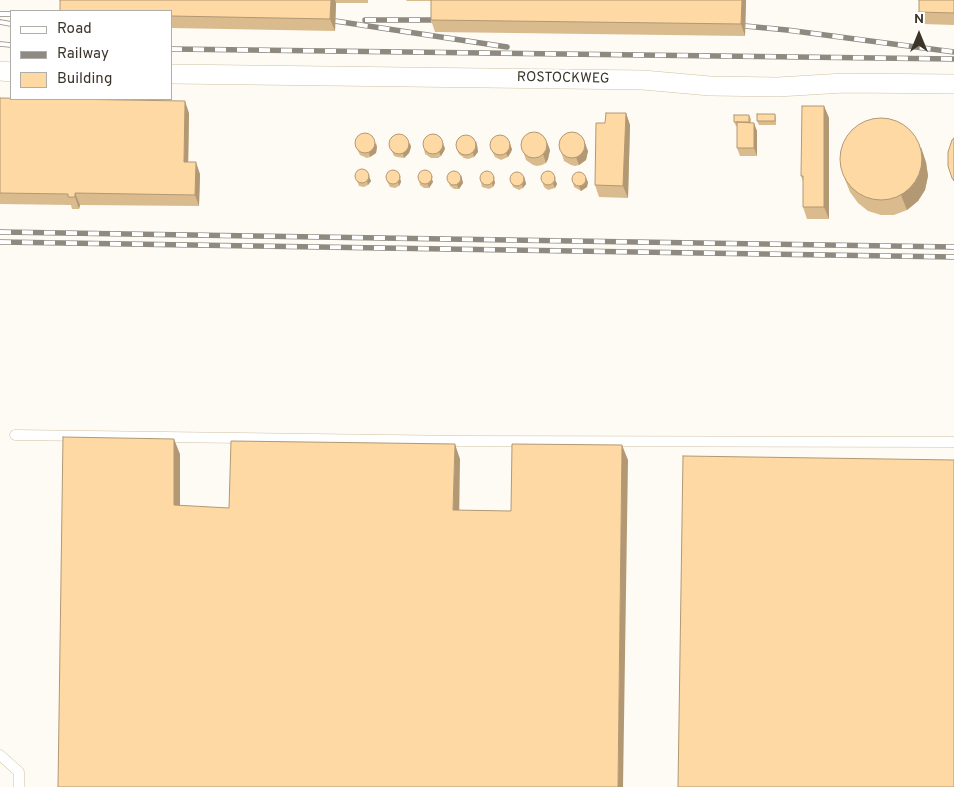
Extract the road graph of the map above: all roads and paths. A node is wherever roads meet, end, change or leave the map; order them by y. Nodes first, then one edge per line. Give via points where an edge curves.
1 (172, 74) edge
2 (954, 84) edge
3 (15, 435) dead end
4 (954, 442) edge
5 (0, 755) edge
6 (19, 787) edge

1 - 2 street, ROSTOCKWEG via 643,80 769,87 844,83
3 - 4 lane via 464,441
5 - 6 lane via 19,772

